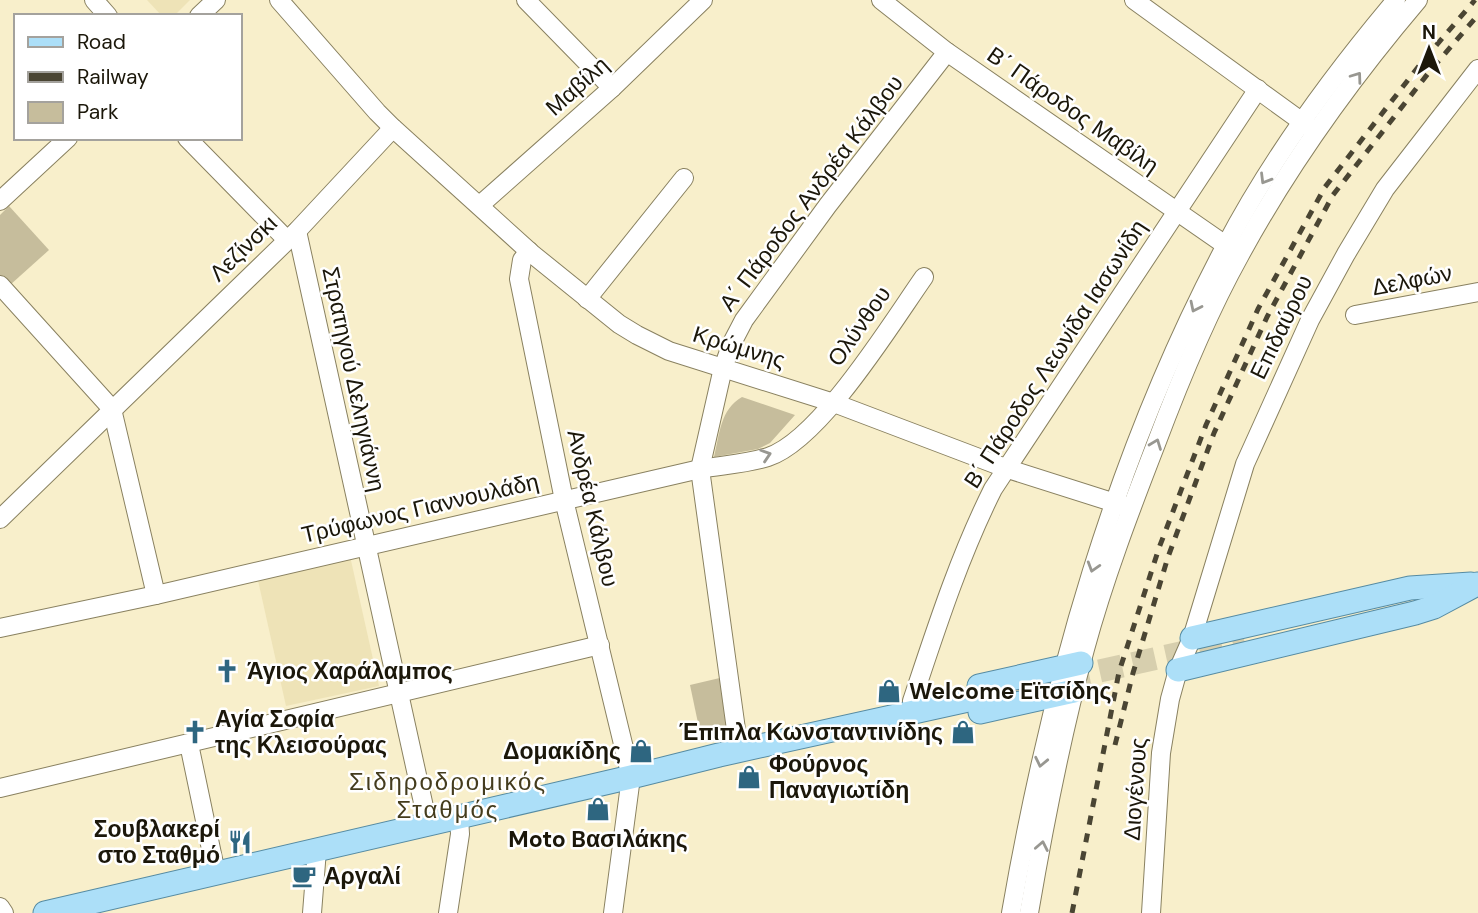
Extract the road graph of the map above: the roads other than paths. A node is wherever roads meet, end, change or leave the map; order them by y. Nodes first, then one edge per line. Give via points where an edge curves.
1 (94, 0) edge
2 (216, 0) edge
3 (279, 0) edge
4 (526, 0) edge
5 (704, 0) edge
6 (881, 0) edge
7 (1134, 0) edge
8 (1396, 0) edge
9 (1419, 0) edge
10 (106, 14) edge
11 (201, 14) edge
12 (947, 52) junction
13 (1478, 69) edge
14 (612, 88) junction
15 (1258, 89) junction
16 (1310, 127) junction
17 (393, 128) junction
18 (66, 140) edge
19 (189, 140) edge
20 (684, 178) dead end
21 (0, 201) edge
22 (480, 205) junction
23 (1177, 213) junction
24 (292, 235) junction
25 (1233, 250) junction
26 (529, 251) junction
27 (924, 277) dead end
28 (0, 285) edge
29 (1478, 292) edge
30 (587, 299) junction
31 (1355, 315) dead end
32 (723, 368) junction
33 (834, 403) junction
34 (112, 409) junction
35 (700, 469) junction
36 (1008, 469) junction
37 (564, 500) junction
38 (1123, 505) junction
39 (0, 519) edge
40 (365, 546) junction
41 (1478, 584) edge
42 (156, 595) junction
43 (0, 628) edge
44 (1244, 639) tunnel mouth
45 (600, 645) junction
46 (1185, 654) junction
47 (1072, 666) junction
48 (1000, 693) tunnel mouth
49 (1065, 693) junction
50 (398, 694) junction
51 (912, 701) junction
52 (794, 738) junction
53 (189, 744) junction
54 (739, 751) junction
55 (631, 777) junction
56 (0, 788) edge
57 (460, 817) junction
58 (428, 825) junction
59 (317, 850) junction
60 (216, 873) junction
61 (0, 907) edge
62 (1020, 910) edge
63 (4, 913) edge
64 (45, 913) edge
65 (312, 913) edge
66 (448, 913) edge
67 (613, 913) edge
68 (1152, 913) edge

1 - 10 street
2 - 11 street
3 - 17 street
4 - 14 street
5 - 14 street, Μαβίλη
6 - 12 street, Β΄ Πάροδος Μαβίλη
7 - 15 street
8 - 16 street via 1347,61
16 -> 9 street
12 - 23 street, Β΄ Πάροδος Μαβίλη
12 - 32 street, Α΄ Πάροδος Ανδρέα Κάλβου via 744,320
13 - 46 street, Επιδαύρου via 1385,188 1310,320 1245,464
14 - 22 street, Μαβίλη
15 - 16 street
15 - 23 street, Β΄ Πάροδος Λεωνίδα Ιασωνίδη
16 - 25 street via 1274,165
17 - 22 street, Κρώμνης
17 - 24 street, Λεζίνσκι
18 - 21 street
19 - 24 street
20 - 30 street
22 - 26 street, Κρώμνης
23 - 25 street, Β΄ Πάροδος Μαβίλη
23 - 36 street, Β΄ Πάροδος Λεωνίδα Ιασωνίδη
24 - 34 street, Λεζίνσκι
24 - 40 street, Στρατηγού Δεληγιάννη
25 - 38 street via 1161,382
26 - 30 street, Κρώμνης
26 - 37 street, Ανδρέα Κάλβου via 522,260 519,279
27 - 33 street, Ολύνθου
28 - 34 street
29 - 31 street, Δελφών
30 - 32 street, Κρώμνης via 637,335
32 - 33 street, Κρώμνης
32 - 35 street, Α΄ Πάροδος Ανδρέα Κάλβου
35 -> 33 street, Τρύφωνος Γιαννουλάδη via 769,457 801,436
33 - 36 street, Κρώμνης
34 - 39 street, Λεζίνσκι
34 - 42 street
35 - 37 street, Τρύφωνος Γιαννουλάδη
35 - 54 street
36 - 38 street, Κρώμνης
36 - 51 street, Β΄ Πάροδος Λεωνίδα Ιασωνίδη via 980,515
37 - 40 street, Τρύφωνος Γιαννουλάδη
37 - 45 street, Ανδρέα Κάλβου
38 - 47 street
40 - 42 street, Τρύφωνος Γιαννουλάδη
40 - 50 street, Στρατηγού Δεληγιάννη
41 - 44 main road
41 - 46 main road via 1410,588
41 - 46 main road via 1415,612
42 - 43 street, Τρύφωνος Γιαννουλάδη
45 - 50 street
45 - 55 street, Ανδρέα Κάλβου
46 - 68 street, Διογένους via 1164,728
47 - 49 street
47 - 51 main road
48 - 52 main road
49 - 52 main road via 857,739
49 - 62 street
50 - 53 street
50 - 58 street, Στρατηγού Δεληγιάννη
51 - 52 main road via 838,718
52 - 54 main road
53 - 56 street
53 - 60 street
54 - 55 main road
55 - 57 main road
55 - 67 street
57 - 58 main road
57 - 66 street
58 - 59 main road
59 - 60 main road
59 - 65 street
60 - 64 main road
61 - 63 street

